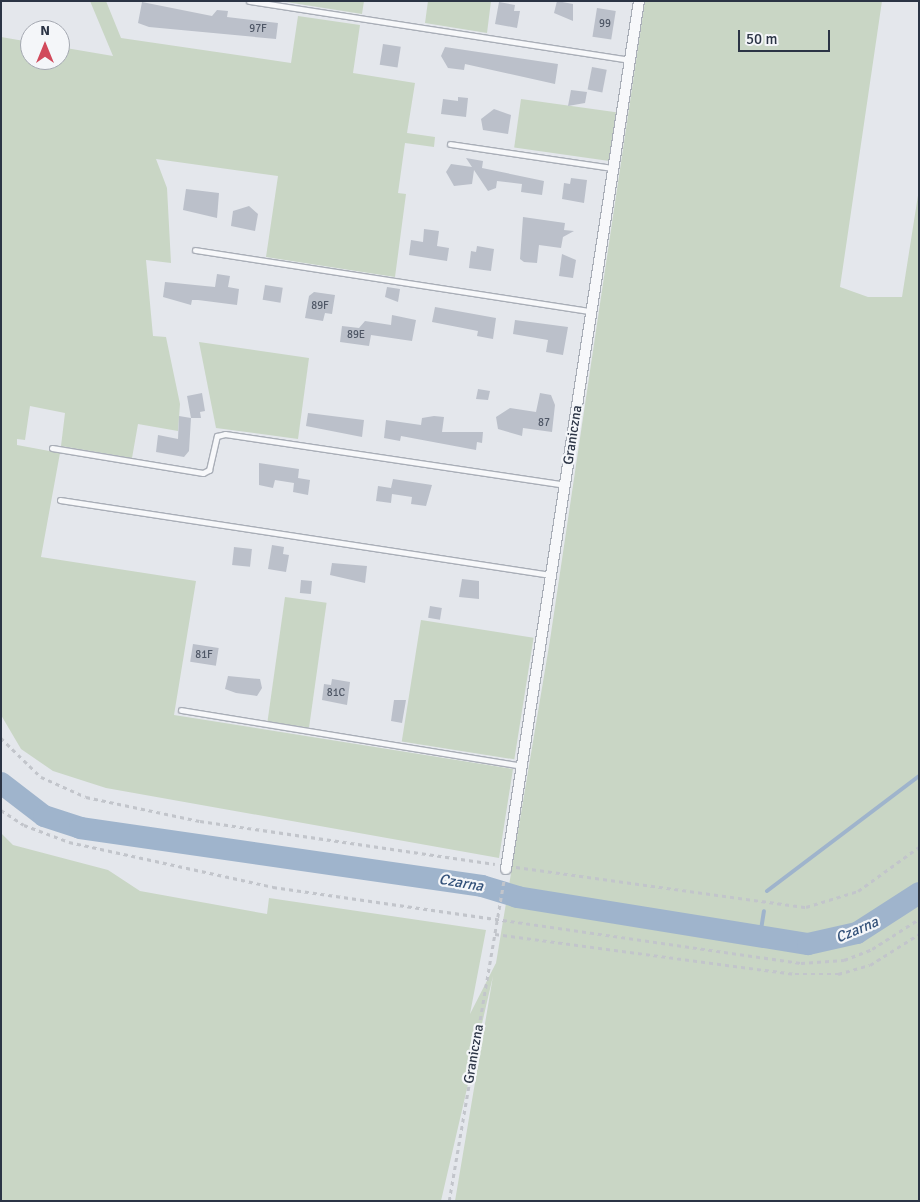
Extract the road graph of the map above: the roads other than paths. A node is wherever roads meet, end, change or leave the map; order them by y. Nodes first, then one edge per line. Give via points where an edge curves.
1 (249, 1) edge
2 (639, 1) edge
3 (630, 60) junction
4 (450, 144) dead end
5 (613, 168) junction
6 (195, 250) dead end
7 (591, 311) junction
8 (52, 448) dead end
9 (565, 485) junction
10 (60, 500) dead end
11 (552, 575) junction
12 (181, 710) dead end
13 (523, 766) junction
14 (507, 867) road end

1 - 3 lane
2 - 3 street, Graniczna
3 - 5 street, Graniczna
4 - 5 lane
5 - 7 street, Graniczna
6 - 7 lane
7 - 9 street, Graniczna
8 - 9 lane via 202,473 209,470 216,436 225,434
9 - 11 street, Graniczna
10 - 11 lane
11 - 13 street, Graniczna
12 - 13 lane
13 - 14 street, Graniczna

